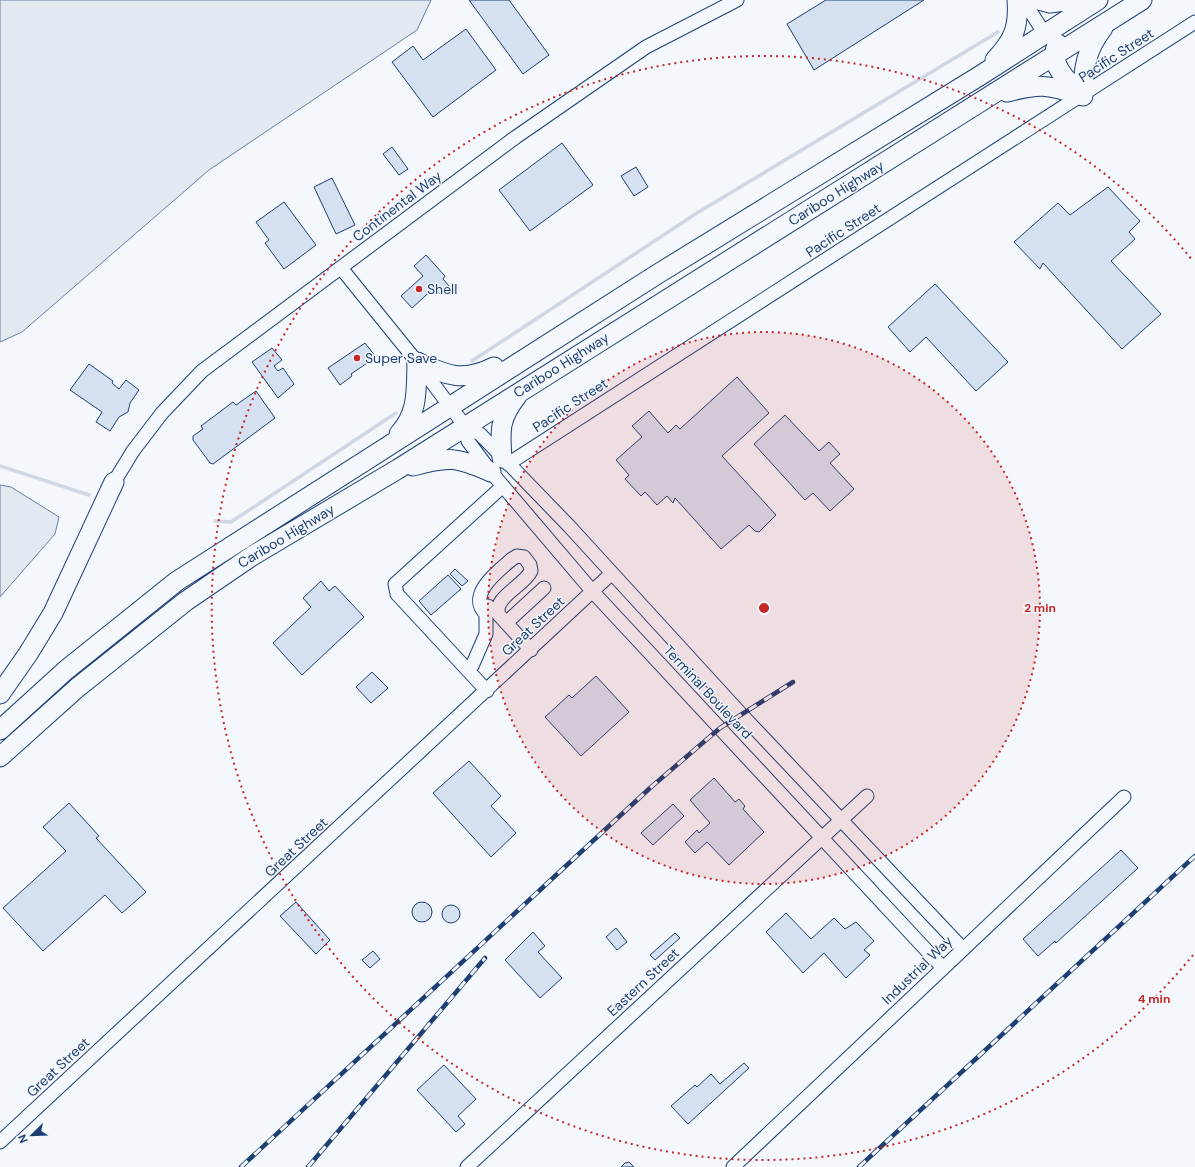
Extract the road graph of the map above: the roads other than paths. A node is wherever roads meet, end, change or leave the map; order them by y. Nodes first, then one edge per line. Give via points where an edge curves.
1 (737, 0) edge
2 (1017, 0) edge
3 (1023, 0) edge
4 (1039, 0) edge
5 (1072, 0) edge
6 (1098, 0) edge
7 (1119, 0) edge
8 (1142, 0) edge
9 (1108, 22) junction
10 (1195, 22) edge
11 (1043, 35) junction
12 (1054, 56) junction
13 (981, 75) junction
14 (1083, 96) junction
15 (990, 97) junction
16 (890, 160) junction
17 (341, 268) junction
18 (656, 275) junction
19 (570, 329) junction
20 (417, 362) junction
21 (523, 389) junction
22 (449, 406) junction
23 (465, 426) junction
24 (391, 443) junction
25 (500, 464) junction
26 (398, 469) junction
27 (114, 482) joint
28 (503, 486) junction
29 (252, 556) junction
30 (612, 573) junction
31 (544, 588) dead end
32 (593, 592) junction
33 (506, 624) junction
34 (531, 650) junction
35 (468, 670) junction
36 (487, 691) junction
37 (0, 694) edge
38 (0, 730) edge
39 (0, 757) edge
40 (867, 796) dead end
41 (1124, 797) dead end
42 (841, 820) junction
43 (822, 838) junction
44 (963, 949) junction
45 (943, 968) junction
46 (0, 1142) edge
47 (467, 1167) edge
48 (733, 1167) edge

1 - 17 street, Continental Way via 646,47 516,137
2 - 13 highway via 1017,24 1014,33 1004,50
3 - 11 street
4 - 5 highway via 1050,3
6 - 11 highway, Cariboo Highway
7 - 12 highway via 1061,40
8 - 9 highway, Cariboo Highway
9 - 12 highway, Cariboo Highway
9 - 14 highway via 1094,40 1085,60
10 - 14 street, Pacific Street
11 - 13 highway, Cariboo Highway
11 - 16 highway via 1042,42 1030,56 907,136 898,144
12 - 14 highway via 1070,83
12 - 15 highway, Cariboo Highway
13 - 18 highway, Cariboo Highway
14 - 15 highway via 1045,85 1035,85
14 - 25 street, Pacific Street
15 - 16 highway, Cariboo Highway
16 - 21 highway, Cariboo Highway
17 - 20 street, Terminal Boulevard
17 - 27 street, Continental Way via 202,371 162,413 133,451
18 - 19 highway, Cariboo Highway
18 - 23 highway via 606,320 473,408
19 - 20 highway via 474,376 449,375
19 - 22 highway, Cariboo Highway
20 - 22 street, Terminal Boulevard
20 - 24 highway via 413,414 408,424
21 - 23 highway, Cariboo Highway
21 - 25 highway via 503,418 500,429
22 - 23 street, Terminal Boulevard
22 - 24 highway, Cariboo Highway
22 - 29 highway via 447,418 442,426 259,545
23 - 25 street, Terminal Boulevard via 468,441
23 - 26 highway, Cariboo Highway
24 - 38 highway, Cariboo Highway via 177,581 66,670
25 - 26 highway via 449,458
25 - 28 street, Terminal Boulevard
25 - 30 street, Terminal Boulevard
26 - 29 highway, Cariboo Highway
27 - 37 highway via 53,613
28 - 32 street, Terminal Boulevard
28 - 35 street via 395,584 397,594
29 - 39 highway, Cariboo Highway via 186,601 76,688
30 - 32 street, Great Street
30 - 42 street, Terminal Boulevard
31 - 33 street
32 - 34 street, Great Street
32 - 43 street, Terminal Boulevard
33 - 34 street
33 - 35 street via 497,607 529,575 531,568 524,557 516,556 487,581 480,599 481,610 486,614 486,634
34 - 36 street, Great Street
35 - 36 street
36 - 46 street, Great Street
40 - 42 street, Eastern Street
41 - 44 street, Industrial Way
42 - 43 street, Eastern Street
42 - 44 street, Terminal Boulevard
43 - 45 street, Terminal Boulevard
43 - 47 street, Eastern Street
44 - 45 street, Industrial Way
45 - 48 street, Industrial Way

